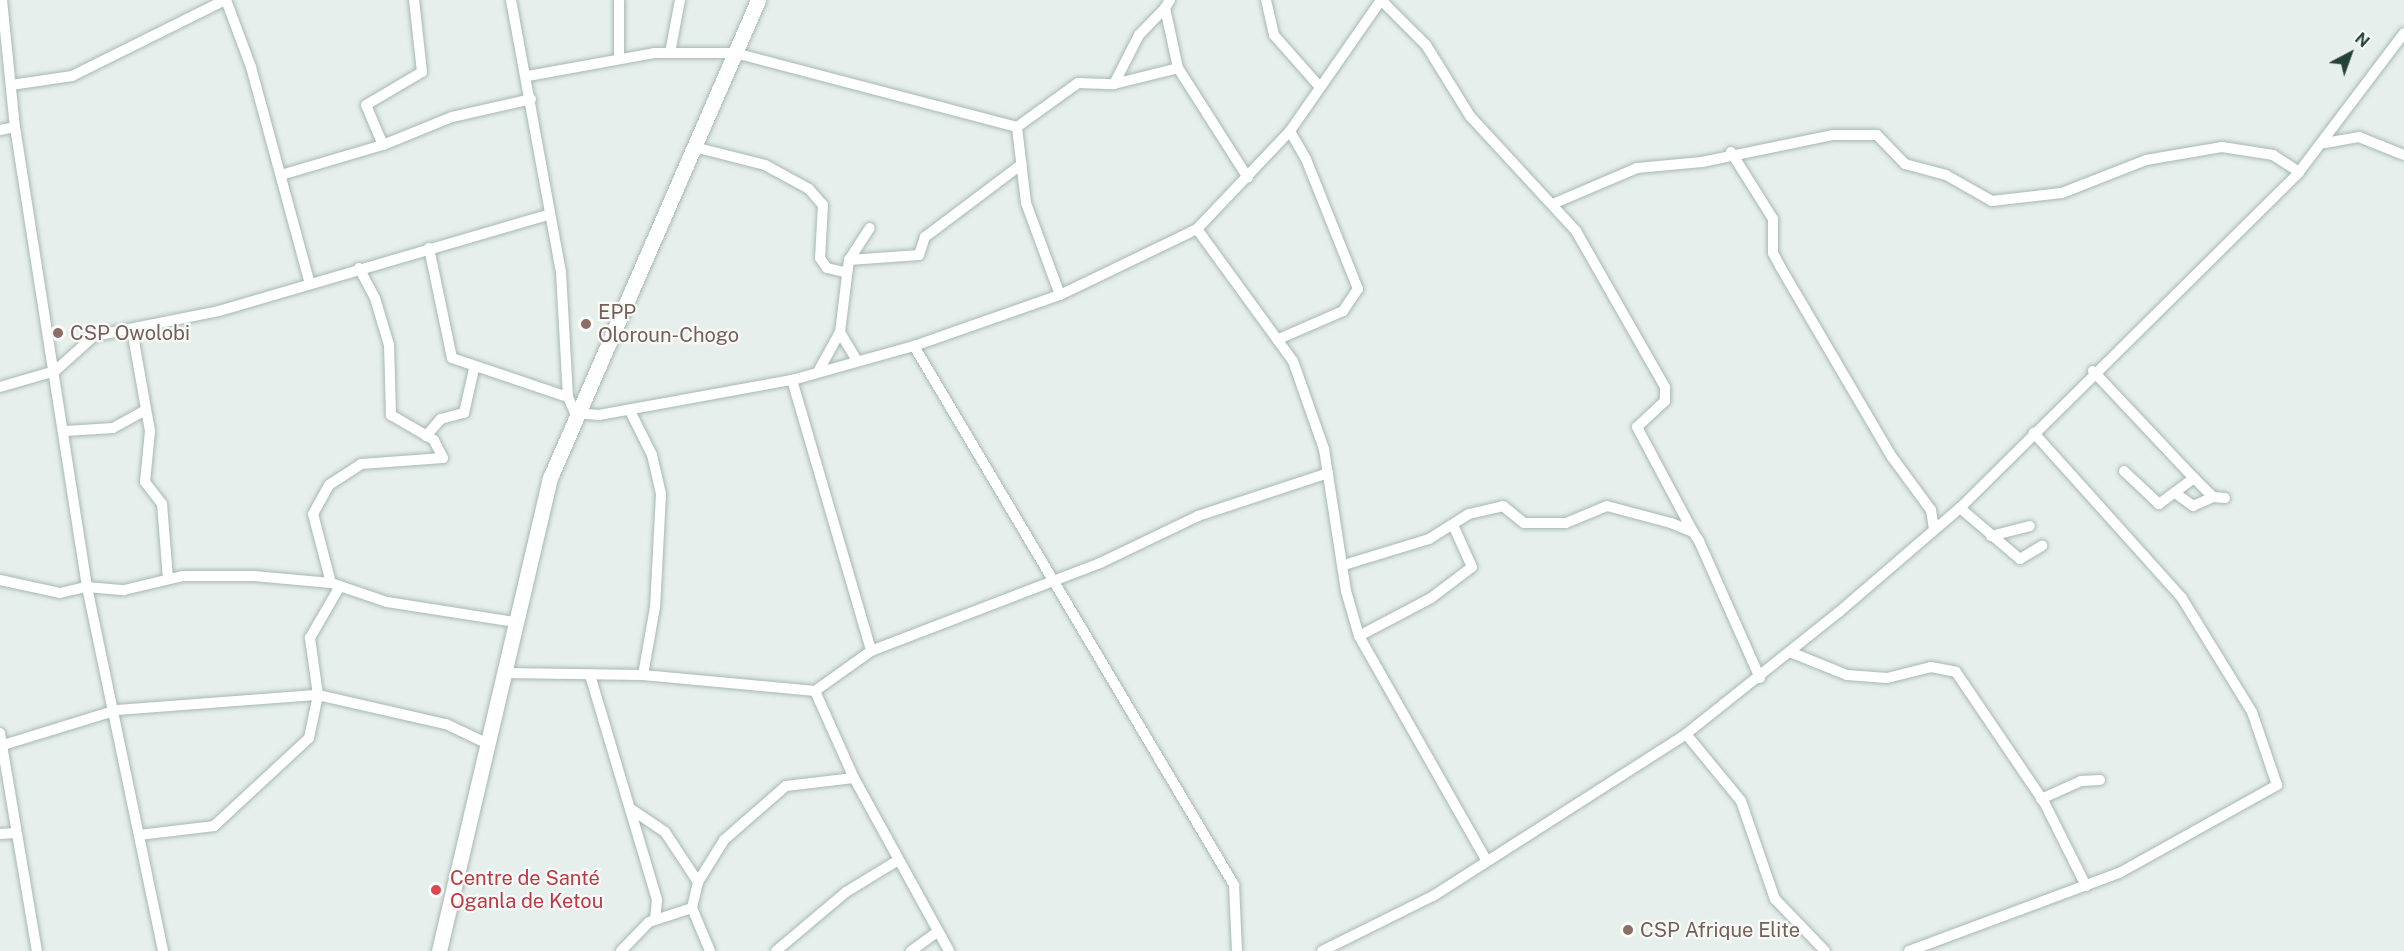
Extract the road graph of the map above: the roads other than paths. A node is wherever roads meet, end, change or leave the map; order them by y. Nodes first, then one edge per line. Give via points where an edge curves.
1 (2, 0) edge
2 (226, 0) edge
3 (414, 0) edge
4 (511, 0) edge
5 (619, 0) edge
6 (680, 0) edge
7 (758, 0) edge
8 (1266, 0) edge
9 (1382, 0) edge
10 (1168, 4) edge
11 (2404, 33) edge
12 (670, 53) junction
13 (735, 53) junction
14 (619, 59) junction
15 (1178, 68) junction
16 (528, 76) junction
17 (1114, 84) junction
18 (11, 85) junction
19 (1319, 86) junction
20 (531, 99) junction
21 (15, 127) junction
22 (1017, 127) junction
23 (0, 130) edge
24 (1290, 131) junction
25 (2325, 143) junction
26 (383, 145) junction
27 (694, 147) junction
28 (1731, 152) junction
29 (2404, 155) edge
30 (1022, 164) junction
31 (2299, 172) junction
32 (281, 175) junction
33 (1248, 178) junction
34 (1555, 203) junction
35 (548, 215) junction
36 (870, 228) dead end
37 (1197, 229) junction
38 (429, 248) junction
39 (849, 260) junction
40 (358, 268) junction
41 (844, 273) junction
42 (309, 280) junction
43 (1060, 295) junction
44 (132, 330) junction
45 (840, 332) junction
46 (1281, 338) junction
47 (914, 346) junction
48 (856, 359) junction
49 (474, 369) junction
50 (819, 370) junction
51 (55, 371) junction
52 (2093, 371) junction
53 (792, 380) junction
54 (0, 387) edge
55 (568, 397) junction
56 (145, 410) junction
57 (630, 411) junction
58 (575, 413) junction
59 (66, 431) junction
60 (2034, 433) junction
61 (426, 436) junction
62 (2124, 471) dead end
63 (1328, 473) junction
64 (2194, 478) junction
65 (2178, 495) junction
66 (2213, 497) junction
67 (2225, 498) dead end
68 (1960, 508) junction
69 (1453, 525) junction
70 (2030, 526) dead end
71 (1934, 530) junction
72 (1693, 532) junction
73 (1991, 536) junction
74 (2042, 546) dead end
75 (1344, 565) junction
76 (168, 578) junction
77 (1050, 579) junction
78 (0, 580) edge
79 (335, 584) junction
80 (87, 587) junction
81 (515, 622) junction
82 (1359, 636) junction
83 (871, 651) junction
84 (1790, 652) junction
85 (505, 673) junction
86 (590, 675) junction
87 (643, 675) junction
88 (1760, 678) junction
89 (815, 691) junction
90 (318, 695) junction
91 (117, 710) junction
92 (0, 733) edge
93 (1686, 734) junction
94 (486, 743) junction
95 (1, 746) edge
96 (854, 778) junction
97 (2100, 780) dead end
98 (2041, 799) junction
99 (632, 809) junction
100 (14, 833) junction
101 (0, 834) edge
102 (139, 835) junction
103 (897, 861) junction
104 (1487, 861) junction
105 (698, 882) junction
106 (2086, 886) junction
107 (692, 908) junction
108 (655, 918) junction
109 (937, 932) junction
110 (37, 951) edge
111 (164, 951) edge
112 (439, 951) edge
113 (621, 951) edge
114 (710, 951) edge
115 (776, 951) edge
116 (911, 951) edge
117 (949, 951) edge
118 (1237, 951) edge
119 (1322, 951) edge
120 (1825, 951) edge
121 (1910, 951) edge

1 - 18 street
2 - 18 street via 72,76
2 - 32 street
3 - 26 street via 422,72 366,105
4 - 16 street
5 - 14 street
6 - 12 street
7 - 13 street
8 - 19 street via 1274,35
9 - 19 street
9 - 34 street via 1426,45 1470,116
10 - 15 street
10 - 17 street via 1140,35
11 - 25 street
12 - 13 street
12 - 14 street
13 - 22 street
13 - 27 street
14 - 16 street
15 - 17 street
15 - 33 street
16 - 20 street
17 - 22 street via 1078,83
18 - 21 street
19 - 24 street
20 - 26 street via 452,117
20 - 35 street
21 - 23 street
21 - 51 street
22 - 30 street
24 - 33 street
24 - 46 street via 1306,159 1338,249 1358,289 1343,311
25 - 29 street via 2359,137
25 - 31 street
26 - 32 street
27 - 41 street via 765,165 809,189 823,205 820,258 827,268
27 - 58 street
28 - 31 street via 1832,135 1877,135 1905,164 1946,175 1979,198 2001,202 2062,193 2146,160 2222,147 2273,155
28 - 34 street via 1702,162 1637,168
28 - 71 street via 1773,219 1773,253 1781,268 1892,457 1931,510
30 - 39 street via 925,237 919,255
30 - 43 street via 1029,216
31 - 52 street
32 - 42 street
33 - 37 street
34 - 72 street via 1665,387 1665,401 1637,427
35 - 38 street
35 - 55 street via 567,323
36 - 39 street
37 - 43 street
37 - 46 street
38 - 40 street
38 - 49 street via 452,357
39 - 41 street
40 - 42 street
40 - 61 street via 375,297 389,345 392,415
41 - 45 street
42 - 44 street via 219,311
43 - 47 street
44 - 51 street via 94,336
44 - 56 street
45 - 48 street
45 - 50 street
46 - 63 street via 1324,449
47 - 48 street
47 - 77 street
48 - 50 street
49 - 55 street
49 - 61 street via 464,413 441,419
50 - 53 street
51 - 54 street
51 - 59 street
52 - 60 street
52 - 64 street
53 - 57 street
53 - 83 street
55 - 58 street
56 - 59 street via 113,428
56 - 76 street via 150,431 145,482 162,504
57 - 58 street
57 - 87 street via 652,455 661,494 655,607
58 - 81 street via 550,477
59 - 80 street
60 - 68 street
60 - 106 street via 2182,598 2252,712 2277,785
61 - 79 street via 439,447 441,460 361,464 329,485 318,501 315,533
62 - 65 street via 2159,504
63 - 75 street
63 - 77 street via 1198,516 1100,563
64 - 65 street
64 - 66 street
65 - 66 street via 2193,506
66 - 67 street
68 - 71 street
68 - 73 street
69 - 72 street via 1469,514 1503,506 1531,524 1566,523 1607,506
69 - 75 street via 1429,538
69 - 82 street via 1470,556 1470,569 1431,598
70 - 73 street
71 - 84 street
72 - 88 street
73 - 74 street via 2020,559
75 - 82 street
76 - 79 street via 254,576
76 - 80 street via 111,591
77 - 83 street
77 - 118 street via 1234,885
78 - 80 street via 60,593
79 - 81 street via 387,602
79 - 90 street via 310,638
80 - 91 street
81 - 85 street
82 - 104 street
83 - 89 street
84 - 88 street
84 - 98 street via 1847,675 1887,678 1931,667 1956,672
85 - 86 street
85 - 94 street
86 - 87 street
86 - 99 street
87 - 89 street
88 - 93 street
89 - 96 street
90 - 91 street
90 - 94 street via 446,724
90 - 102 street via 309,738 219,822 207,829
91 - 95 street
91 - 102 street via 121,758
92 - 95 street
93 - 104 street
93 - 120 street via 1741,801 1775,899
94 - 112 street
95 - 100 street
96 - 103 street
96 - 105 street via 804,781 770,797 724,840
97 - 98 street via 2080,781
98 - 106 street
99 - 105 street via 665,832
99 - 108 street via 657,900
100 - 101 street
100 - 110 street via 24,859
102 - 111 street
103 - 109 street
103 - 115 street via 846,892
104 - 119 street via 1434,896
105 - 107 street
106 - 121 street
107 - 108 street
107 - 114 street
108 - 113 street
109 - 116 street
109 - 117 street

